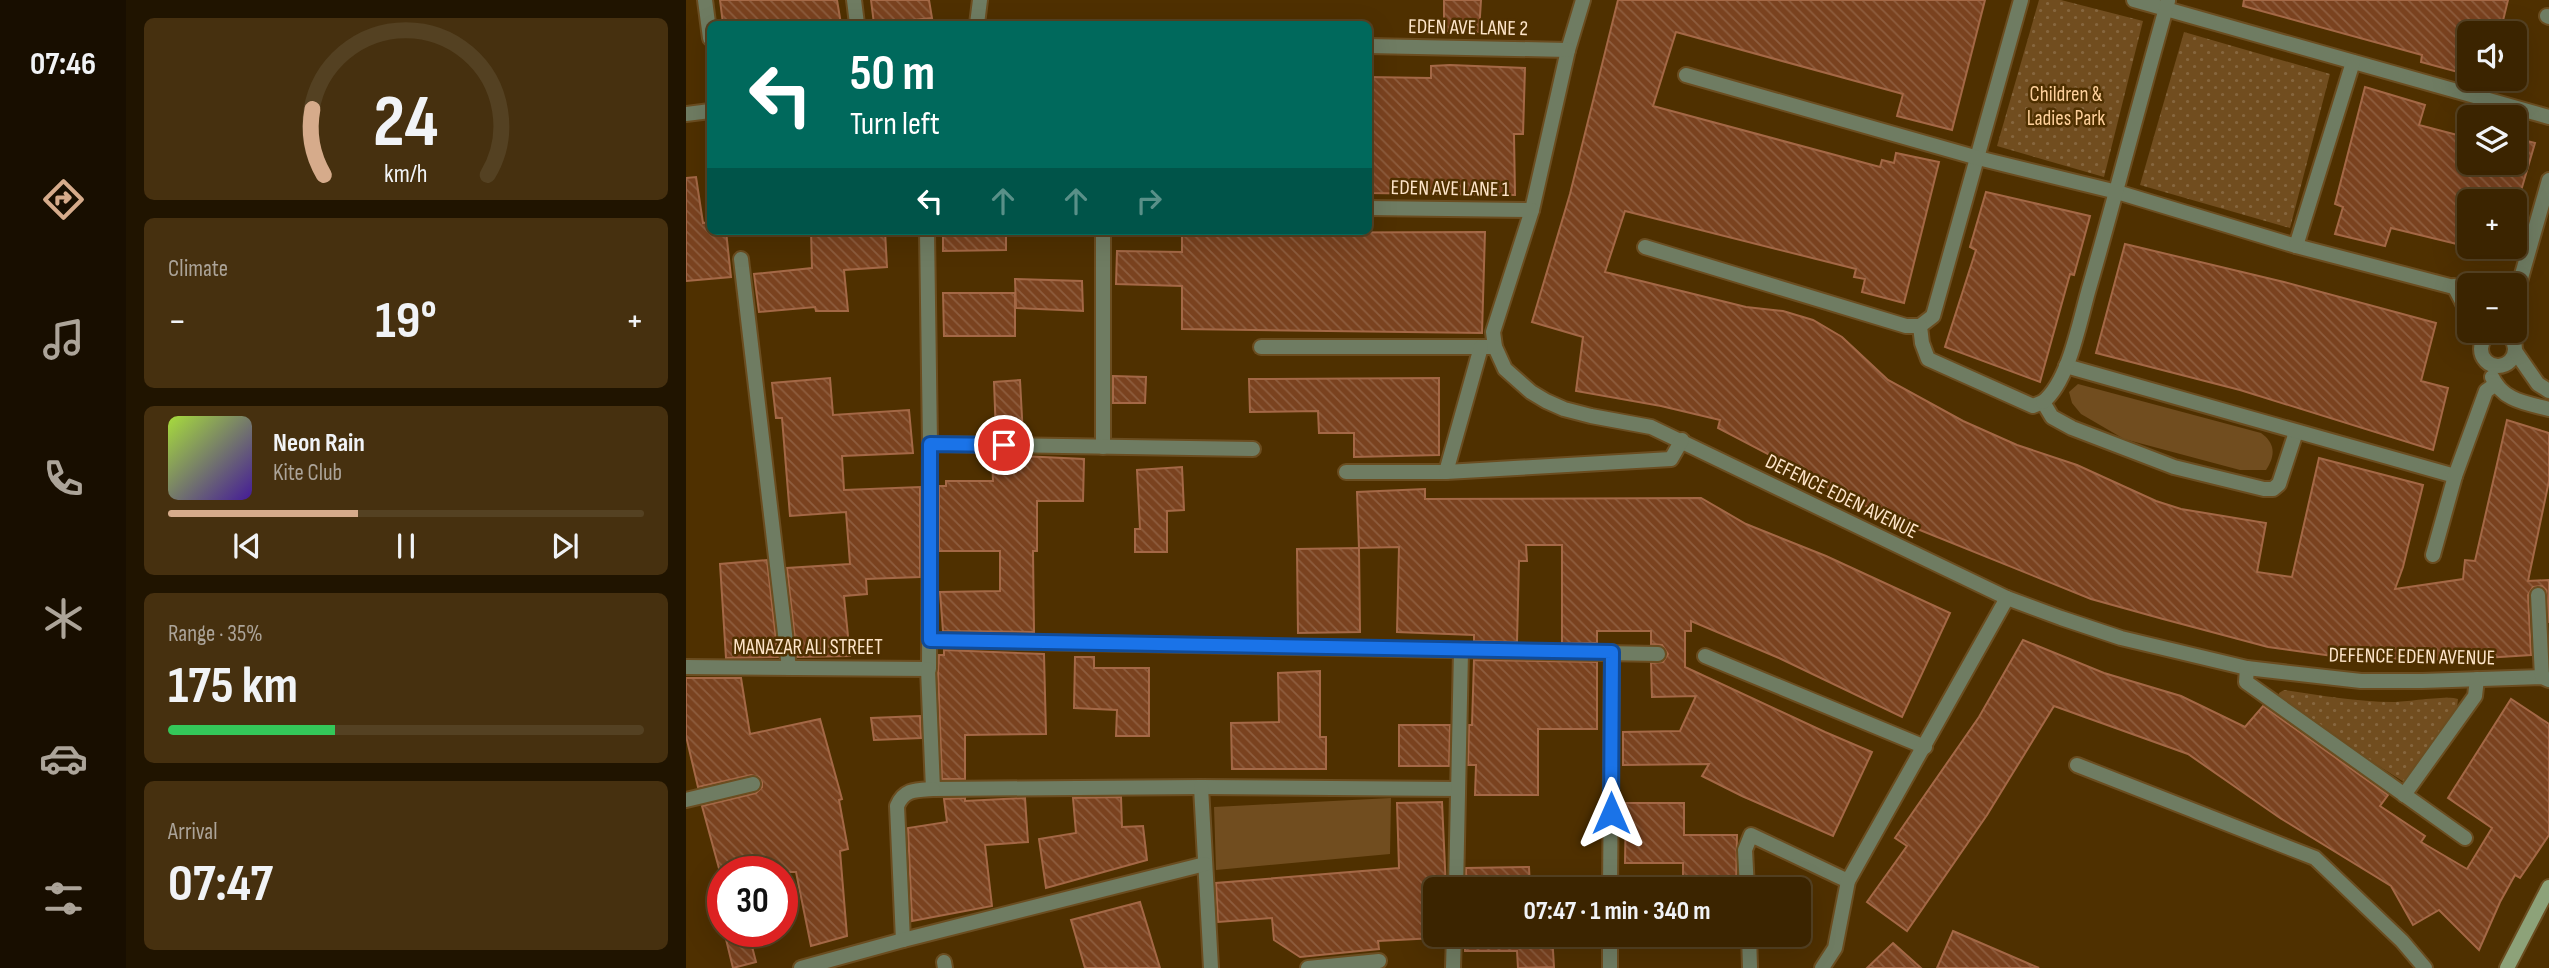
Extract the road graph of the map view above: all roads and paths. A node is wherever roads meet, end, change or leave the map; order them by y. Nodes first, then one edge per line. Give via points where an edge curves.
1 (705, 0) edge
2 (854, 0) edge
3 (980, 0) edge
4 (1583, 0) edge
5 (2021, 0) edge
6 (2134, 0) edge
7 (2167, 5) edge
8 (708, 21) edge
9 (856, 21) edge
10 (977, 21) edge
11 (1372, 46) edge
12 (1568, 50) junction
13 (2353, 62) junction
14 (1686, 75) dead end
15 (707, 111) edge
16 (686, 114) edge
17 (2549, 117) edge
18 (1978, 158) junction
19 (2549, 180) edge
20 (2117, 192) junction
21 (1372, 208) edge
22 (1532, 210) junction
23 (927, 235) edge
24 (1103, 235) edge
25 (2296, 246) junction
26 (1645, 247) dead end
27 (741, 258) dead end
28 (2522, 273) edge
29 (2454, 286) junction
30 (2457, 287) edge
31 (2457, 292) edge
32 (1920, 326) junction
33 (2481, 343) edge
34 (2514, 343) edge
35 (1261, 347) dead end
36 (1488, 347) junction
37 (2515, 351) junction
38 (2485, 359) junction
39 (2066, 366) junction
40 (2496, 384) junction
41 (2549, 391) edge
42 (2043, 402) junction
43 (2549, 409) edge
44 (2295, 432) junction
45 (1682, 440) junction
46 (930, 444) junction
47 (1103, 447) junction
48 (1253, 449) dead end
49 (1346, 472) dead end
50 (1446, 472) junction
51 (2455, 476) junction
52 (2433, 555) dead end
53 (2538, 594) dead end
54 (2007, 598) junction
55 (930, 640) junction
56 (1461, 650) junction
57 (1612, 652) junction
58 (1658, 654) dead end
59 (1704, 656) dead end
60 (686, 667) edge
61 (789, 668) junction
62 (2247, 668) junction
63 (929, 669) junction
64 (2545, 678) edge
65 (2477, 679) junction
66 (1925, 747) junction
67 (2077, 765) dead end
68 (753, 785) dead end
69 (1201, 787) junction
70 (933, 789) junction
71 (1458, 789) junction
72 (2404, 795) junction
73 (686, 800) edge
74 (2465, 838) dead end
75 (1205, 864) junction
76 (1456, 877) edge
77 (1611, 877) edge
78 (1746, 877) edge
79 (1848, 881) junction
80 (2549, 887) edge
81 (903, 940) junction
82 (1454, 947) edge
83 (1610, 947) edge
84 (1749, 947) edge
85 (1379, 961) dead end
86 (801, 968) edge
87 (1212, 968) edge
88 (1308, 968) edge
89 (1453, 968) edge
90 (1610, 968) edge
91 (1750, 968) edge
92 (1822, 968) edge
93 (2425, 968) edge
94 (2507, 968) edge

1 - 8 street
2 - 9 street
3 - 10 street
4 - 12 street
5 - 18 street
6 - 7 street
7 - 13 street
7 - 20 street
11 - 12 street, EDEN AVE LANE 2
12 - 22 street
13 - 17 street
13 - 25 street
14 - 18 street
15 - 16 street
18 - 20 street
18 - 32 street via 1933,316
19 - 28 street
20 - 25 street
20 - 39 street
21 - 22 street, EDEN AVE LANE 1
22 - 36 street
23 - 46 street
24 - 47 street
25 - 29 street
26 - 32 street via 1906,326
27 - 61 street
29 - 30 street
29 - 31 street
32 - 42 street via 1928,359 2033,406
33 - 38 street
34 - 37 street
35 - 36 street
36 - 45 street, DEFENCE EDEN AVENUE via 1505,369 1546,401 1591,416 1651,427
36 - 50 street
37 - 38 street via 2503,365
37 - 41 street via 2538,384
38 - 40 street
39 - 42 street via 2052,395
39 - 44 street
40 - 43 street via 2510,398
40 - 51 street via 2486,391
42 - 44 street via 2052,417 2072,428 2174,467 2264,489 2279,484
44 - 51 street
45 - 50 street via 1671,459
45 - 54 street, DEFENCE EDEN AVENUE
46 - 47 street
46 - 55 street
47 - 48 street
49 - 50 street
51 - 52 street
53 - 64 street
54 - 62 street, DEFENCE EDEN AVENUE via 2121,638
54 - 66 street
55 - 56 street
55 - 63 street
56 - 57 street
56 - 71 street
57 - 58 street
57 - 77 street
59 - 66 street
60 - 61 street, MANAZAR ALI STREET
61 - 63 street, MANAZAR ALI STREET
62 - 65 street, DEFENCE EDEN AVENUE via 2361,681
62 - 72 street via 2245,682
63 - 70 street
64 - 65 street, DEFENCE EDEN AVENUE
65 - 72 street via 2475,696
66 - 79 street
67 - 93 street via 2315,858
68 - 73 street
69 - 70 street
69 - 71 street
69 - 75 street
70 - 81 street via 911,791 901,796 897,806
71 - 76 street
72 - 74 street
75 - 81 street
75 - 87 street
78 - 79 street via 1745,850 1751,835
79 - 92 street via 1835,948
80 - 94 main road
81 - 86 street
82 - 89 street
83 - 90 street
84 - 91 street
85 - 88 street

